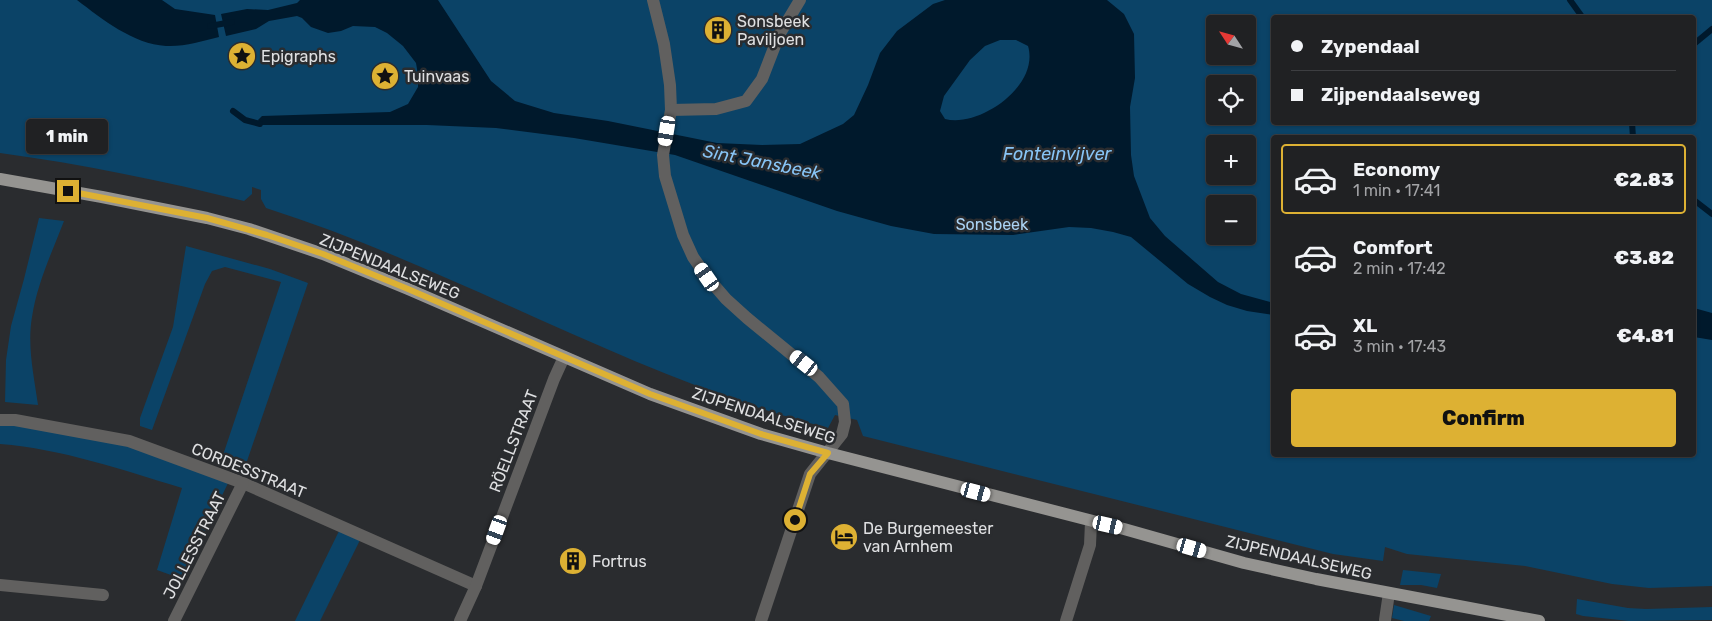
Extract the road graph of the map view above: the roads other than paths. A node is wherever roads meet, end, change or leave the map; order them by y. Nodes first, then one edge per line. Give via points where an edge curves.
1 (653, 0) edge
2 (800, 0) edge
3 (671, 110) junction
4 (0, 179) edge
5 (564, 357) junction
6 (0, 420) edge
7 (828, 453) junction
8 (244, 483) junction
9 (1091, 522) junction
10 (0, 585) edge
11 (476, 586) junction
12 (1389, 593) junction
13 (103, 595) dead end
14 (1516, 619) edge
15 (1385, 620) edge
16 (174, 621) edge
17 (460, 621) edge
18 (761, 621) edge
19 (1066, 621) edge
20 (1540, 621) edge

1 - 3 street via 667,65
2 - 3 street via 779,35 762,79 746,101 716,110
3 - 7 street via 664,155 665,176 693,257 726,299 819,377 843,404 845,422 842,434
4 - 5 main road, ZIJPENDAALSEWEG via 111,198 249,229 323,254
5 - 7 main road, ZIJPENDAALSEWEG via 704,415
5 - 11 street, RÖELLSTRAAT
6 - 8 street, CORDESSTRAAT via 129,441
7 - 9 main road, ZIJPENDAALSEWEG
7 - 18 street via 810,474
8 - 11 street, CORDESSTRAAT
8 - 16 street, JOLLESSTRAAT
9 - 12 main road, ZIJPENDAALSEWEG via 1244,563
9 - 19 street via 1090,545
10 - 13 street
11 - 17 street, RÖELLSTRAAT
12 - 14 main road, ZIJPENDAALSEWEG
12 - 15 street
14 - 20 main road, ZIJPENDAALSEWEG

